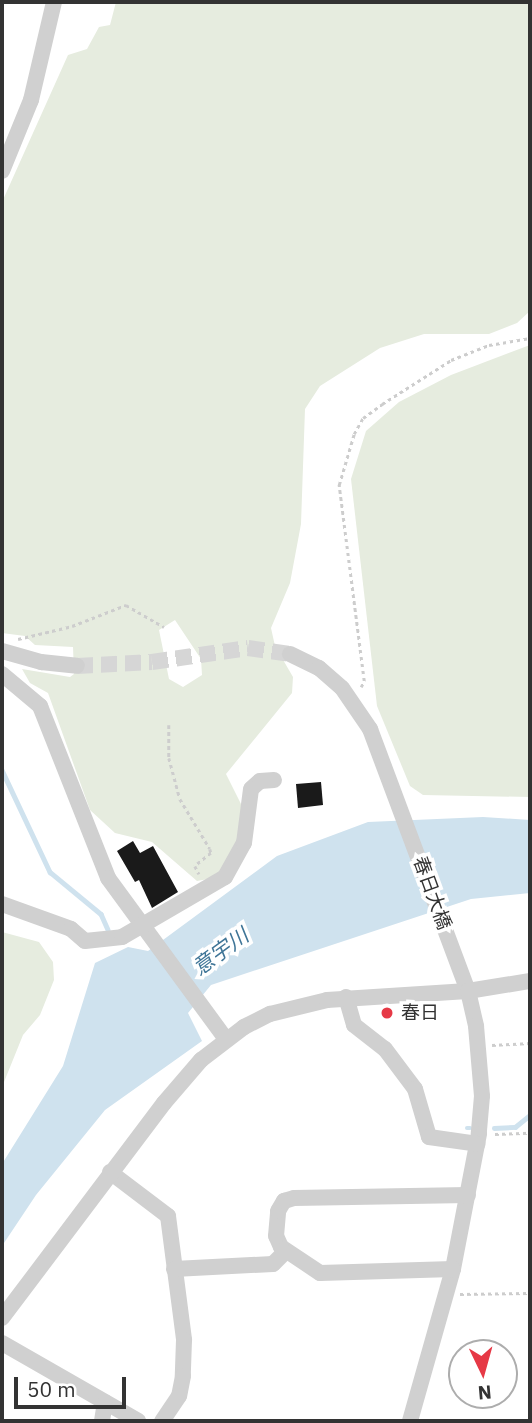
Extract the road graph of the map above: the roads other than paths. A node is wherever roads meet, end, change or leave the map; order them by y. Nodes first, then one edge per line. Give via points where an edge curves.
1 (54, 2) edge
2 (2, 171) edge
3 (4, 652) edge
4 (290, 654) tunnel mouth
5 (77, 666) tunnel mouth
6 (2, 674) edge
7 (274, 780) dead end
8 (2, 904) edge
9 (148, 928) junction
10 (530, 981) edge
11 (466, 986) junction
12 (345, 997) junction
13 (223, 1035) junction
14 (478, 1139) junction
15 (110, 1172) junction
16 (468, 1195) junction
17 (286, 1251) junction
18 (174, 1269) junction
19 (453, 1269) junction
20 (2, 1318) edge
21 (2, 1343) edge
22 (105, 1402) junction
23 (410, 1419) edge
24 (102, 1421) edge
25 (138, 1421) edge
26 (162, 1421) edge

1 - 2 street via 31,100
3 - 5 street
4 - 11 street, 春日大橋 via 319,668 350,697 370,729
6 - 9 street via 40,706 108,878
7 - 9 street via 260,781 251,789 248,826 237,862 200,895
8 - 9 street via 71,929 85,941 122,937
9 - 13 street
10 - 11 street
11 - 12 street
11 - 14 street, 春日大橋 via 478,1046
12 - 13 street via 270,1014
12 - 14 street via 354,1025 385,1049 415,1090 429,1138
13 - 15 street
14 - 16 street, 春日大橋
15 - 18 street via 168,1216
15 - 20 street
16 - 17 street via 289,1199 278,1212 276,1236
16 - 19 street, 春日大橋
17 - 18 street via 273,1264
17 - 19 street via 320,1273
18 - 26 street via 184,1340 183,1376 179,1396
19 - 23 street, 春日大橋
21 - 22 street
22 - 24 street
22 - 25 street

